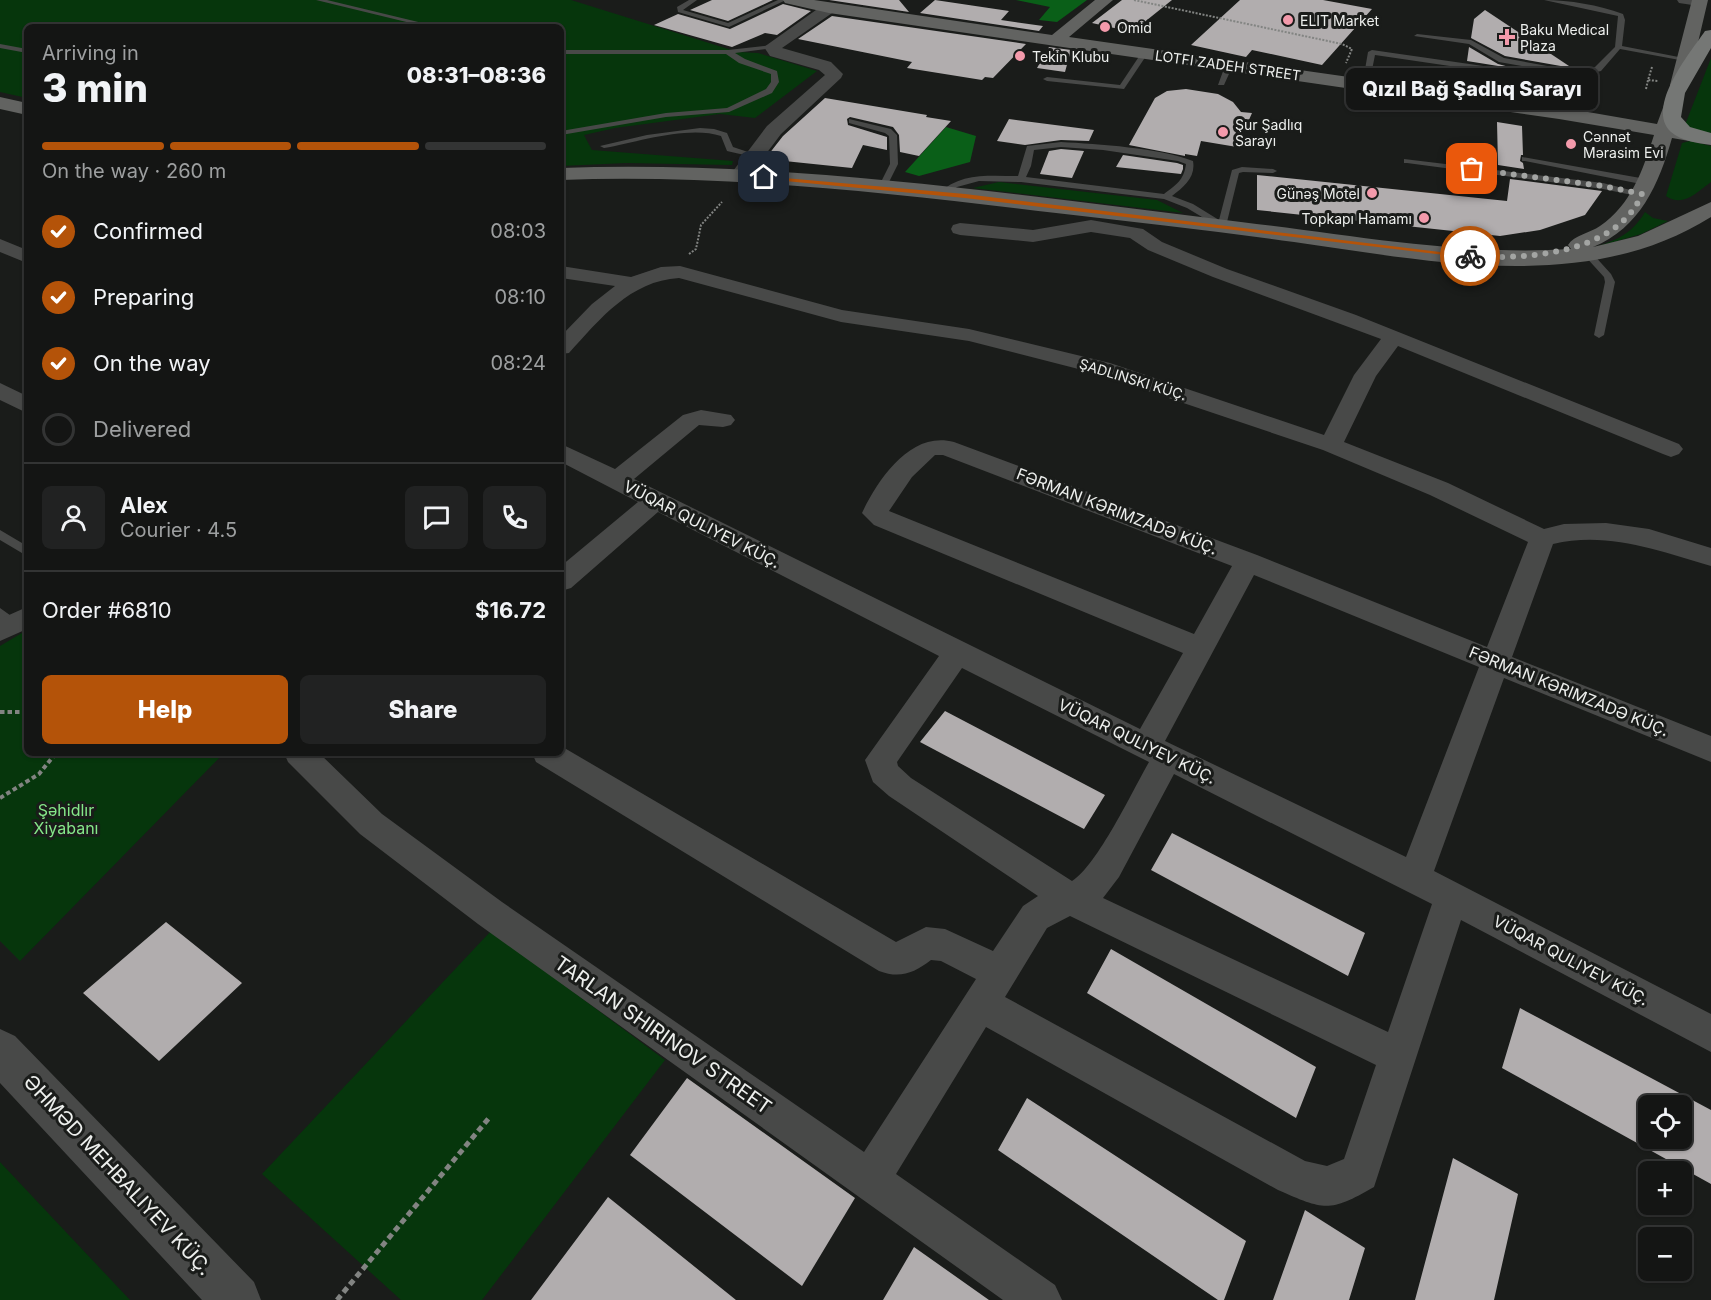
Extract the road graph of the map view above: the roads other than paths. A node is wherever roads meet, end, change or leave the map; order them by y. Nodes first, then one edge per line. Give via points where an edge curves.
1 (319, 0) edge
2 (694, 0) edge
3 (794, 0) edge
4 (1105, 0) edge
5 (1547, 0) edge
6 (1694, 1) edge
7 (829, 8) junction
8 (423, 24) edge
9 (1711, 35) edge
10 (1417, 36) dead end
11 (1056, 41) junction
12 (0, 46) edge
13 (772, 47) junction
14 (1618, 47) junction
15 (24, 50) edge
16 (564, 52) edge
17 (728, 52) junction
18 (1144, 53) junction
19 (1685, 59) junction
20 (1229, 65) junction
21 (1047, 79) dead end
22 (1221, 83) dead end
23 (1365, 85) junction
24 (1679, 85) junction
25 (0, 103) edge
26 (24, 108) edge
27 (1522, 108) junction
28 (1671, 110) junction
29 (852, 121) dead end
30 (1665, 130) junction
31 (564, 132) edge
32 (1703, 137) edge
33 (604, 147) dead end
34 (753, 155) junction
35 (1526, 159) dead end
36 (1407, 161) dead end
37 (1273, 171) dead end
38 (564, 174) edge
39 (740, 175) junction
40 (1021, 180) junction
41 (882, 188) junction
42 (943, 194) junction
43 (1166, 196) junction
44 (1651, 199) junction
45 (1708, 214) edge
46 (1115, 222) junction
47 (1222, 226) junction
48 (960, 229) dead end
49 (0, 245) edge
50 (1589, 255) junction
51 (24, 256) edge
52 (1488, 257) junction
53 (564, 273) edge
54 (631, 283) junction
55 (1599, 335) dead end
56 (1394, 338) junction
57 (564, 345) edge
58 (0, 390) edge
59 (24, 404) edge
60 (723, 420) dead end
61 (1331, 446) junction
62 (1671, 449) dead end
63 (564, 454) edge
64 (616, 480) junction
65 (656, 500) junction
66 (0, 534) edge
67 (1542, 538) junction
68 (24, 550) edge
69 (1711, 557) edge
70 (1248, 562) junction
71 (564, 578) edge
72 (1201, 648) junction
73 (957, 652) junction
74 (1497, 661) junction
75 (1711, 749) edge
76 (1157, 751) junction
77 (312, 756) edge
78 (552, 756) edge
79 (1415, 879) junction
80 (1451, 897) junction
81 (1072, 900) junction
82 (989, 987) junction
83 (1711, 1034) edge
84 (1398, 1056) junction
85 (4, 1063) edge
86 (869, 1180) junction
87 (236, 1300) edge
88 (1040, 1300) edge

1 - 8 lane
2 - 3 lane via 680,11 729,25
3 - 7 main road, LOTFI ZADEH STREET
4 - 11 main road
5 - 14 lane via 1621,15
6 - 19 main road
7 - 11 main road, LOTFI ZADEH STREET
7 - 13 street
9 - 24 main road
10 - 14 lane via 1471,42 1502,60 1580,74 1598,69
11 - 18 main road, LOTFI ZADEH STREET
12 - 15 lane
13 - 17 lane
13 - 34 street via 776,52 825,66 834,74
14 - 19 lane
16 - 17 lane
17 - 31 lane via 774,73 769,91 721,112 666,115
18 - 20 main road, LOTFI ZADEH STREET
18 - 21 lane via 1121,87
19 - 24 main road
20 - 22 lane
20 - 23 main road, LOTFI ZADEH STREET
23 - 27 main road, LOTFI ZADEH STREET
23 - 27 lane via 1372,52 1522,74
24 - 28 main road
25 - 26 main road
27 - 30 main road, LOTFI ZADEH STREET
28 - 30 main road
28 - 32 main road via 1677,127
29 - 41 lane via 892,135 895,160
30 - 32 main road, LOTFI ZADEH STREET
30 - 44 main road
33 - 34 lane via 668,133 715,131 724,135 730,149
34 - 39 street
35 - 44 lane
36 - 44 lane via 1603,186
37 - 47 lane via 1235,172
38 - 39 main road via 642,171
39 - 41 main road
40 - 42 lane via 971,180 954,185
40 - 43 lane
40 - 43 lane via 1030,148 1041,144 1065,144 1190,163 1190,175
41 - 42 main road
42 - 46 main road
43 - 47 lane
44 - 45 main road via 1688,216
44 - 52 main road via 1600,238 1571,248
45 - 50 main road via 1658,237
46 - 47 main road
46 - 48 street via 1033,236
46 - 56 street via 1155,246
47 - 52 main road
49 - 51 street
50 - 52 main road
50 - 55 lane via 1610,282
53 - 54 street
54 - 57 street, ŞADLINSKI KÜÇ.
54 - 61 street, ŞADLINSKI KÜÇ. via 680,272 841,316 969,335 1102,368
56 - 61 street via 1365,375
56 - 62 street
58 - 59 street
60 - 64 street via 691,420
61 - 67 street, ŞADLINSKI KÜÇ. via 1439,489
63 - 64 street, VÜQAR QULIYEV KÜÇ.
64 - 65 street, VÜQAR QULIYEV KÜÇ.
65 - 71 street
65 - 73 street, VÜQAR QULIYEV KÜÇ.
66 - 68 lane
67 - 69 street via 1564,531 1606,530 1646,537
67 - 74 street
70 - 72 street
70 - 72 street, FƏRMAN KƏRIMZADƏ KÜÇ. via 946,447 921,453 878,502 875,513 883,519
70 - 74 street, FƏRMAN KƏRIMZADƏ KÜÇ.
72 - 76 street
73 - 76 street, VÜQAR QULIYEV KÜÇ.
73 - 81 street via 881,760 884,772 900,787
74 - 75 street, FƏRMAN KƏRIMZADƏ KÜÇ.
74 - 79 street
76 - 79 street, VÜQAR QULIYEV KÜÇ.
76 - 81 street via 1107,867 1091,888
77 - 86 street, TARLAN SHIRINOV STREET via 371,824
78 - 82 street via 892,959 906,958 926,943 945,945
79 - 80 street, VÜQAR QULIYEV KÜÇ.
80 - 83 street, VÜQAR QULIYEV KÜÇ.
80 - 84 street
81 - 82 street via 1035,917
81 - 84 street
82 - 84 street via 1292,1176 1322,1188 1360,1173
82 - 86 street
85 - 87 street
86 - 88 street, TARLAN SHIRINOV STREET

